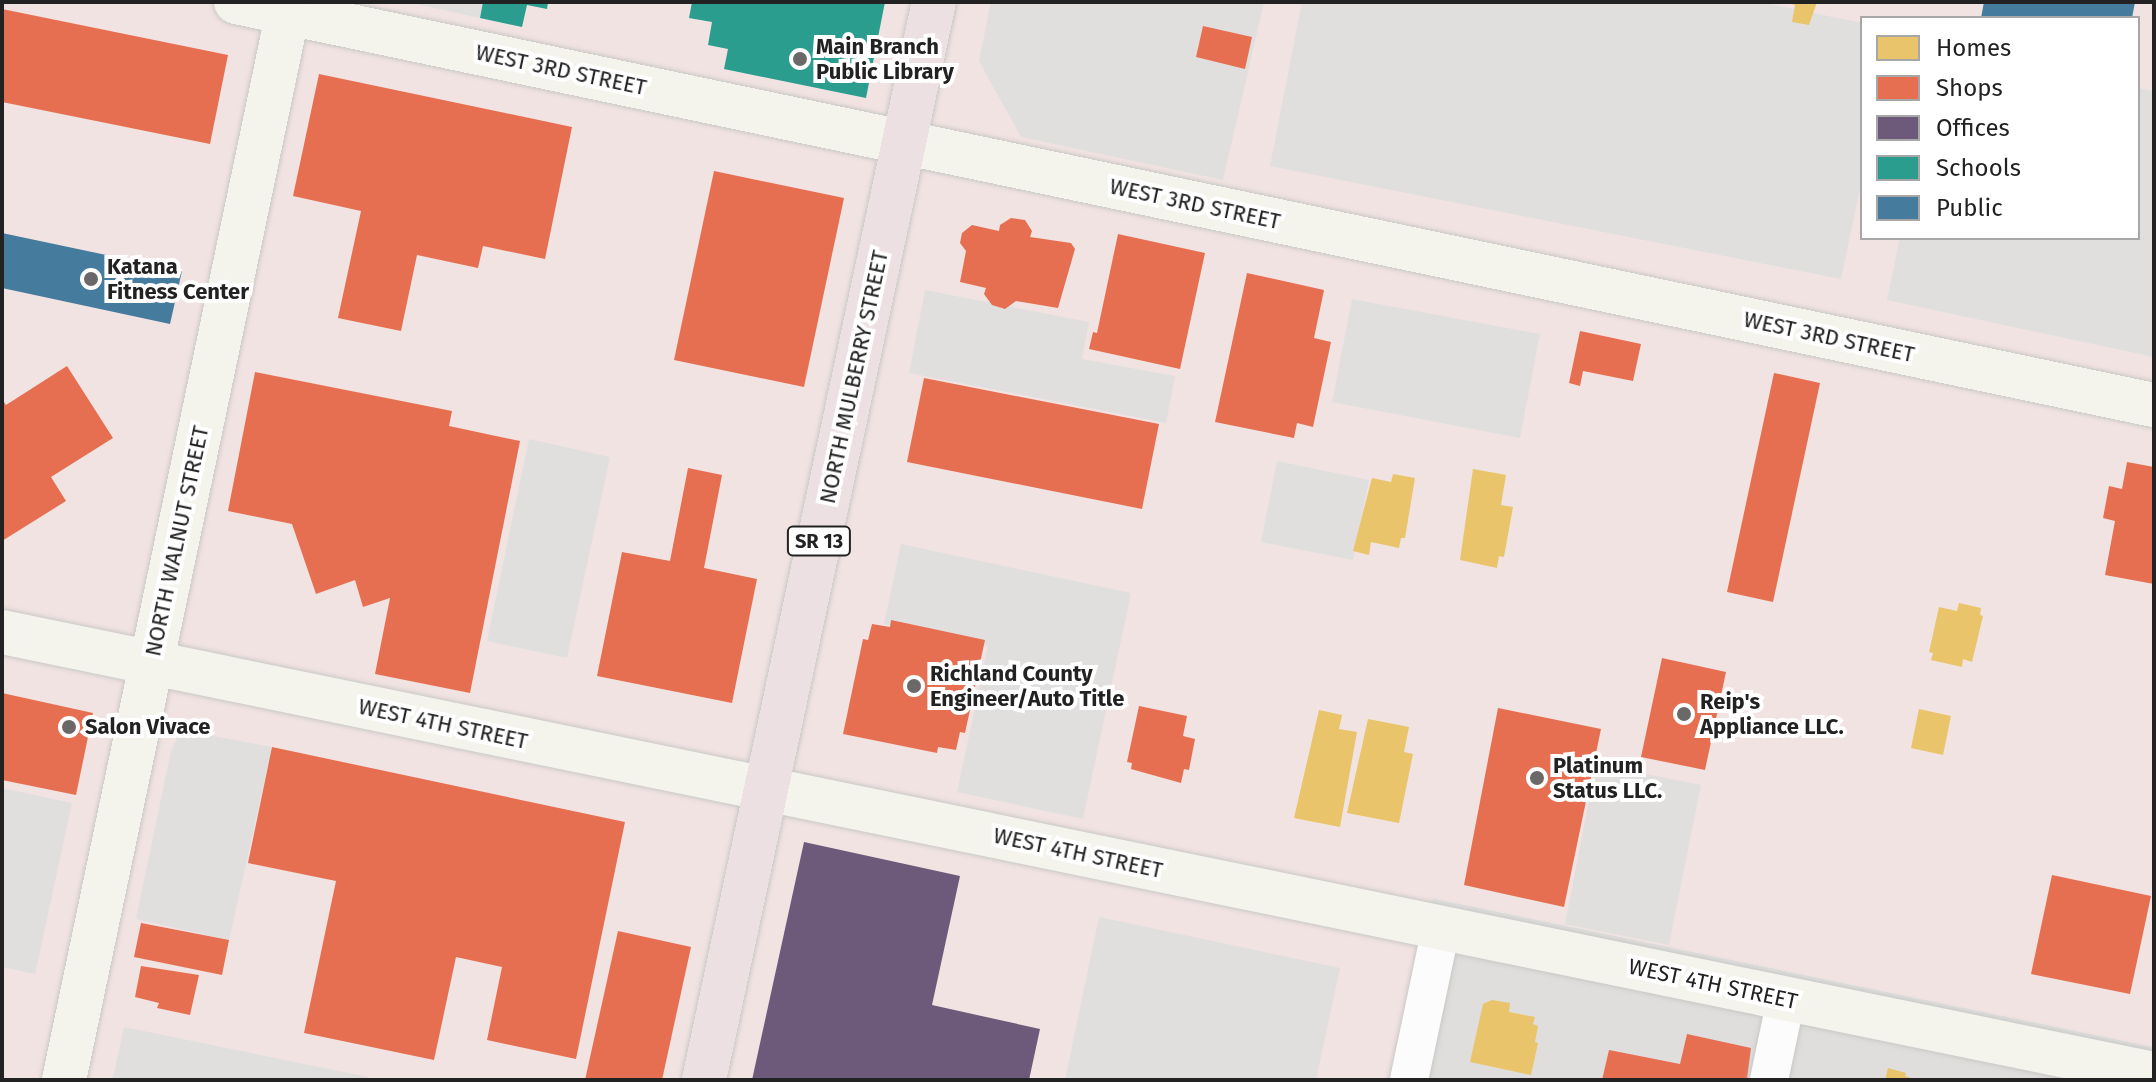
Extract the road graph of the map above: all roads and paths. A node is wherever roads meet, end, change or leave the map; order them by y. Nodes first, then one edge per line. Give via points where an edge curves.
1 (236, 2) edge
2 (934, 2) edge
3 (289, 8) edge
4 (904, 143) junction
5 (2154, 405) edge
6 (2, 632) edge
7 (152, 664) junction
8 (767, 790) junction
9 (1441, 928) junction
10 (1786, 999) junction
11 (2154, 1074) edge
12 (64, 1080) edge
13 (704, 1080) edge
14 (1409, 1080) edge
15 (1769, 1080) edge

1 - 3 street, WEST 3RD STREET
2 - 4 highway, NORTH MULBERRY STREET / SR 13
3 - 4 street, WEST 3RD STREET
3 - 7 street, NORTH WALNUT STREET
4 - 5 street, WEST 3RD STREET
4 - 8 highway, NORTH MULBERRY STREET / SR 13
6 - 7 street, WEST 4TH STREET
7 - 8 street, WEST 4TH STREET
7 - 12 street, NORTH WALNUT STREET
8 - 9 street, WEST 4TH STREET
8 - 13 highway, NORTH MULBERRY STREET / SR 13
9 - 10 street, WEST 4TH STREET
9 - 14 street
10 - 11 street, WEST 4TH STREET
10 - 15 street

